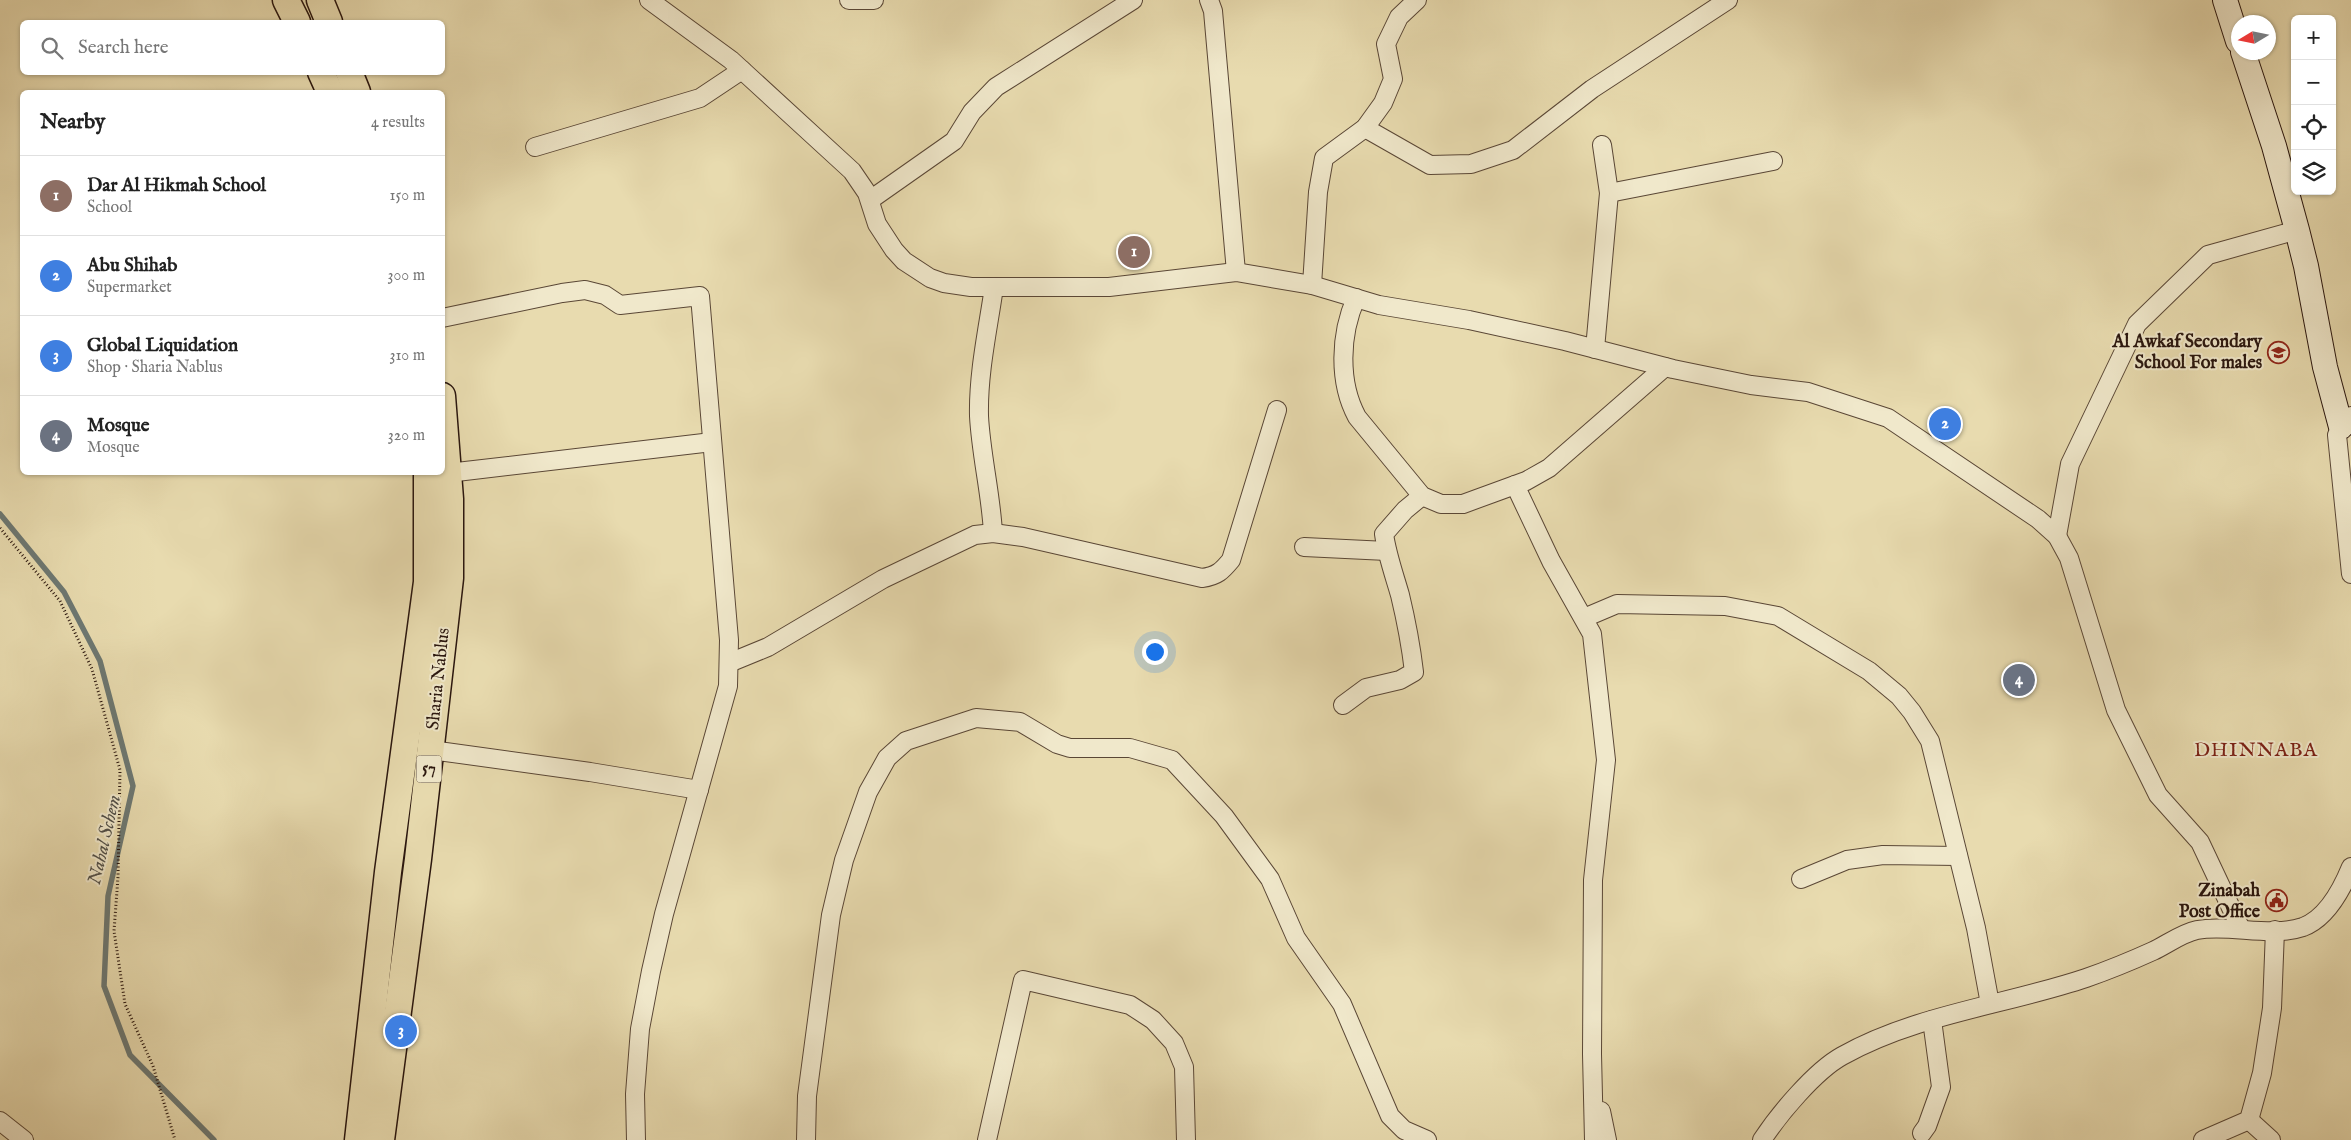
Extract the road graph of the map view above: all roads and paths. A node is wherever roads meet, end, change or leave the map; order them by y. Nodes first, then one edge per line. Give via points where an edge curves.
1 (286, 0) edge
2 (320, 0) edge
3 (650, 0) edge
4 (849, 0) edge
5 (874, 0) edge
6 (1133, 0) edge
7 (1209, 0) edge
8 (1417, 0) edge
9 (1728, 0) edge
10 (2225, 0) edge
11 (2231, 19) edge
12 (296, 20) edge
13 (328, 20) edge
14 (2245, 60) edge
15 (742, 70) junction
16 (322, 75) edge
17 (351, 75) edge
18 (329, 90) edge
19 (357, 90) edge
20 (1365, 128) junction
21 (1602, 145) dead end
22 (535, 147) dead end
23 (1773, 161) dead end
24 (1609, 193) junction
25 (870, 200) junction
26 (2297, 230) junction
27 (1236, 272) junction
28 (1312, 285) junction
29 (994, 287) junction
30 (1356, 298) junction
31 (445, 317) edge
32 (1596, 349) junction
33 (1665, 367) junction
34 (1277, 410) dead end
35 (2346, 421) edge
36 (712, 442) junction
37 (445, 472) edge
38 (438, 475) edge
39 (438, 475) edge
40 (1515, 485) junction
41 (1422, 496) junction
42 (0, 528) edge
43 (993, 533) junction
44 (2057, 536) junction
45 (1304, 547) dead end
46 (1387, 551) junction
47 (2351, 574) edge
48 (1584, 618) junction
49 (729, 664) junction
50 (1343, 705) dead end
51 (431, 750) junction
52 (699, 790) junction
53 (1958, 856) junction
54 (2351, 867) edge
55 (1801, 879) dead end
56 (2241, 929) junction
57 (2276, 930) junction
58 (1990, 1004) junction
59 (1932, 1020) junction
60 (1592, 1054) junction
61 (2249, 1120) junction
62 (0, 1122) edge
63 (1922, 1133) dead end
64 (1762, 1139) edge
65 (24, 1140) edge
66 (175, 1140) edge
67 (358, 1140) edge
68 (381, 1140) edge
69 (636, 1140) edge
70 (806, 1140) edge
71 (987, 1140) edge
72 (1186, 1140) edge
73 (1427, 1140) edge
74 (1594, 1140) edge
75 (1608, 1140) edge
76 (2203, 1140) edge
77 (2271, 1140) edge

1 - 12 main road
2 - 13 main road
3 - 15 street
4 - 5 street
6 - 25 street via 996,87 972,112 954,141
7 - 27 street via 1213,11
8 - 20 street via 1399,17 1386,44 1394,79
9 - 20 street via 1592,89 1513,150 1471,164 1430,165
10 - 11 street
14 - 26 street via 2274,146
15 - 22 street via 700,98
15 - 25 street via 852,171
16 - 18 main road
17 - 19 main road
20 - 28 street via 1324,158 1318,192
21 - 24 street
23 - 24 street
24 - 32 street
25 - 29 street via 884,238 916,270 944,283
26 - 35 street via 2325,367
26 - 44 street via 2208,255 2137,324 2070,464
27 - 28 street
27 - 29 street via 1109,287
28 - 30 street
29 - 43 street via 979,413
30 - 32 street
30 - 41 street via 1344,341 1351,406
31 - 36 street via 585,290 605,295 620,305 700,296
32 - 33 street
33 - 40 street via 1549,468
33 - 44 street via 1751,385 1808,392 1888,418 2038,519
34 - 43 street via 1231,560 1221,572 1212,576 1202,578
35 - 47 street via 2337,435
36 - 37 street
36 - 49 street
38 - 51 main road, Sharia Nablus / 57 via 450,578
39 - 67 main road, Sharia Nablus / 57
40 - 41 street via 1463,504 1440,504
40 - 48 street via 1550,561
41 - 46 street via 1384,534
42 - 66 path via 60,601 92,668 120,770 114,930 125,1004 153,1066
43 - 49 street via 975,535 883,579 768,647
44 - 56 street via 2069,558 2116,710 2158,795 2200,842
45 - 46 street
46 - 50 street via 1411,645 1414,672 1400,680 1366,688
48 - 53 street via 1617,604 1725,606 1778,616 1869,670 1899,696 1930,741
48 - 60 street via 1592,634 1606,760 1593,880
49 - 52 street via 728,686
51 - 52 street
51 - 68 main road, Sharia Nablus / 57
52 - 69 street via 664,914 640,1029 635,1094
53 - 55 street via 1874,856 1848,860
53 - 58 street
54 - 57 street via 2340,892 2326,910 2303,927
56 - 57 street
56 - 58 street via 2196,930 2110,969 2050,990
57 - 61 street via 2272,1008 2262,1073
58 - 59 street
59 - 63 street via 1942,1087
59 - 64 street via 1841,1056 1816,1076
60 - 74 street
60 - 75 street
61 - 76 street
61 - 77 street
62 - 65 street
70 - 73 street via 807,1096 831,915 844,860 865,800 879,770 896,749 920,735 976,718 1020,722 1056,744 1070,748 1130,748 1172,760 1224,816 1270,879 1296,938 1342,1004 1390,1116 1404,1130
71 - 72 street via 1023,980 1130,1005 1153,1020 1174,1043 1184,1067

